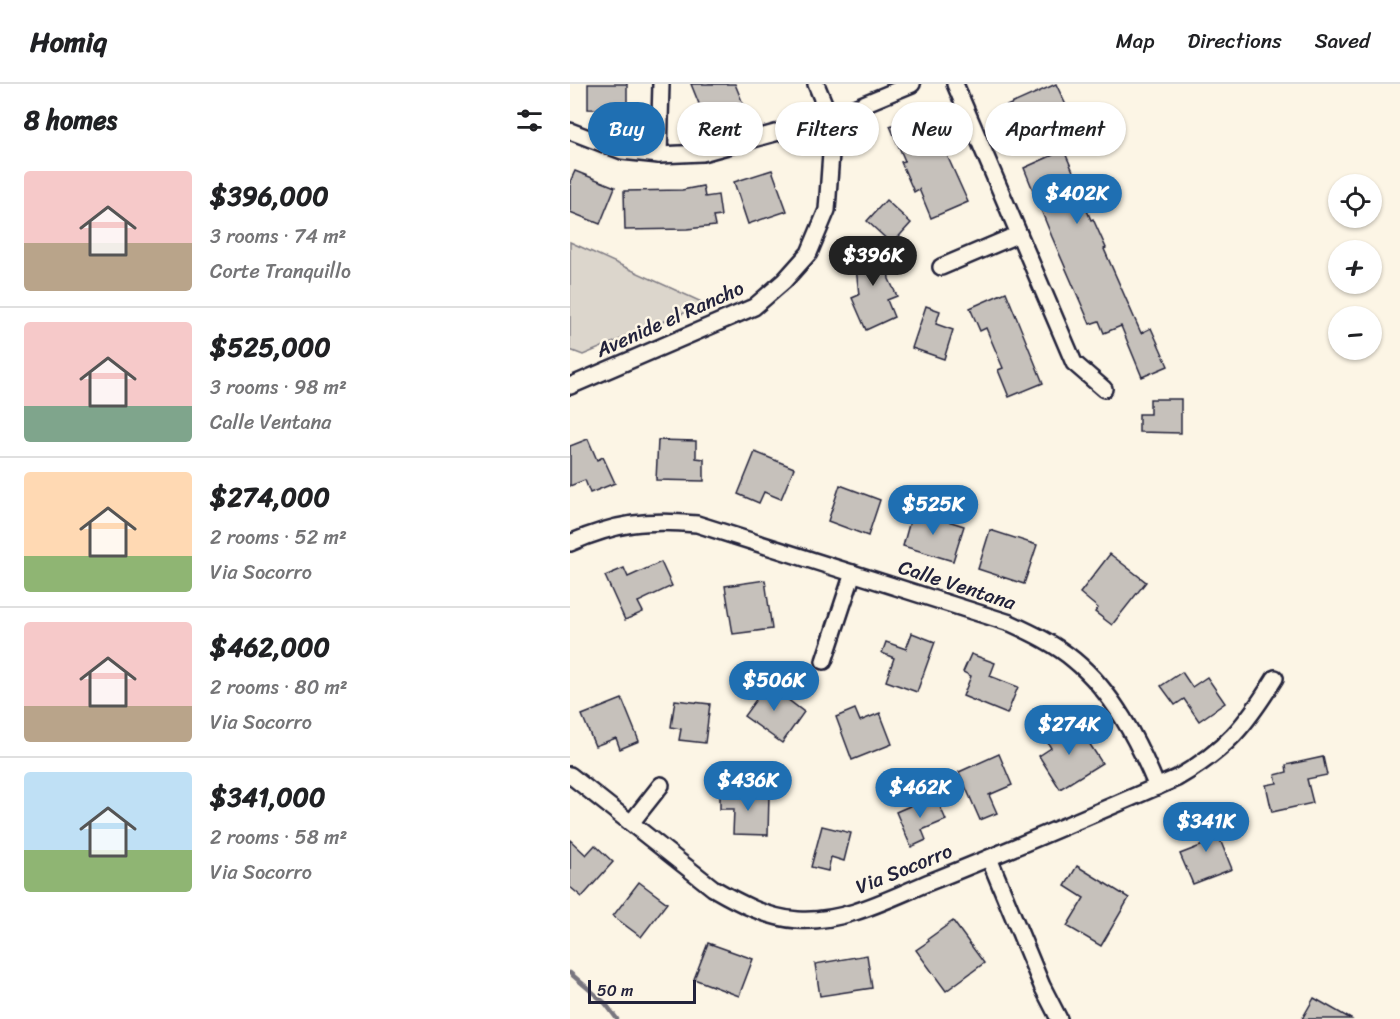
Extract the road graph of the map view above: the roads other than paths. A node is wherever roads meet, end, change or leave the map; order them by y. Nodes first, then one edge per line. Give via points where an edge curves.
1 (661, 84) edge
2 (816, 84) edge
3 (912, 84) edge
4 (955, 84) edge
5 (660, 102) edge
6 (823, 102) edge
7 (869, 102) edge
8 (570, 131) edge
9 (775, 133) edge
10 (588, 138) edge
11 (665, 155) edge
12 (831, 156) edge
13 (1019, 234) junction
14 (941, 267) dead end
15 (570, 386) edge
16 (1104, 389) dead end
17 (570, 543) edge
18 (853, 573) junction
19 (824, 661) dead end
20 (1275, 678) dead end
21 (570, 775) edge
22 (661, 785) dead end
23 (1157, 787) junction
24 (631, 823) junction
25 (989, 858) junction
26 (1059, 1019) edge

1 - 5 street
2 - 6 street, Avenide el Rancho
3 - 7 street
4 - 13 street
8 - 10 street
9 - 11 street via 702,153
12 - 15 street, Avenide el Rancho via 827,210 809,253 784,281 754,307
13 - 14 street
13 - 16 street via 1074,363
17 - 18 street, Calle Ventana via 612,527 644,521 697,524
18 - 19 street
18 - 23 street, Calle Ventana via 1010,624 1041,637 1074,660 1123,718
20 - 23 street, Via Socorro via 1231,740 1198,766
21 - 24 street, Via Socorro
22 - 24 street
23 - 25 street, Via Socorro
24 - 25 street, Via Socorro via 713,888 759,912 798,920 841,917
25 - 26 street

